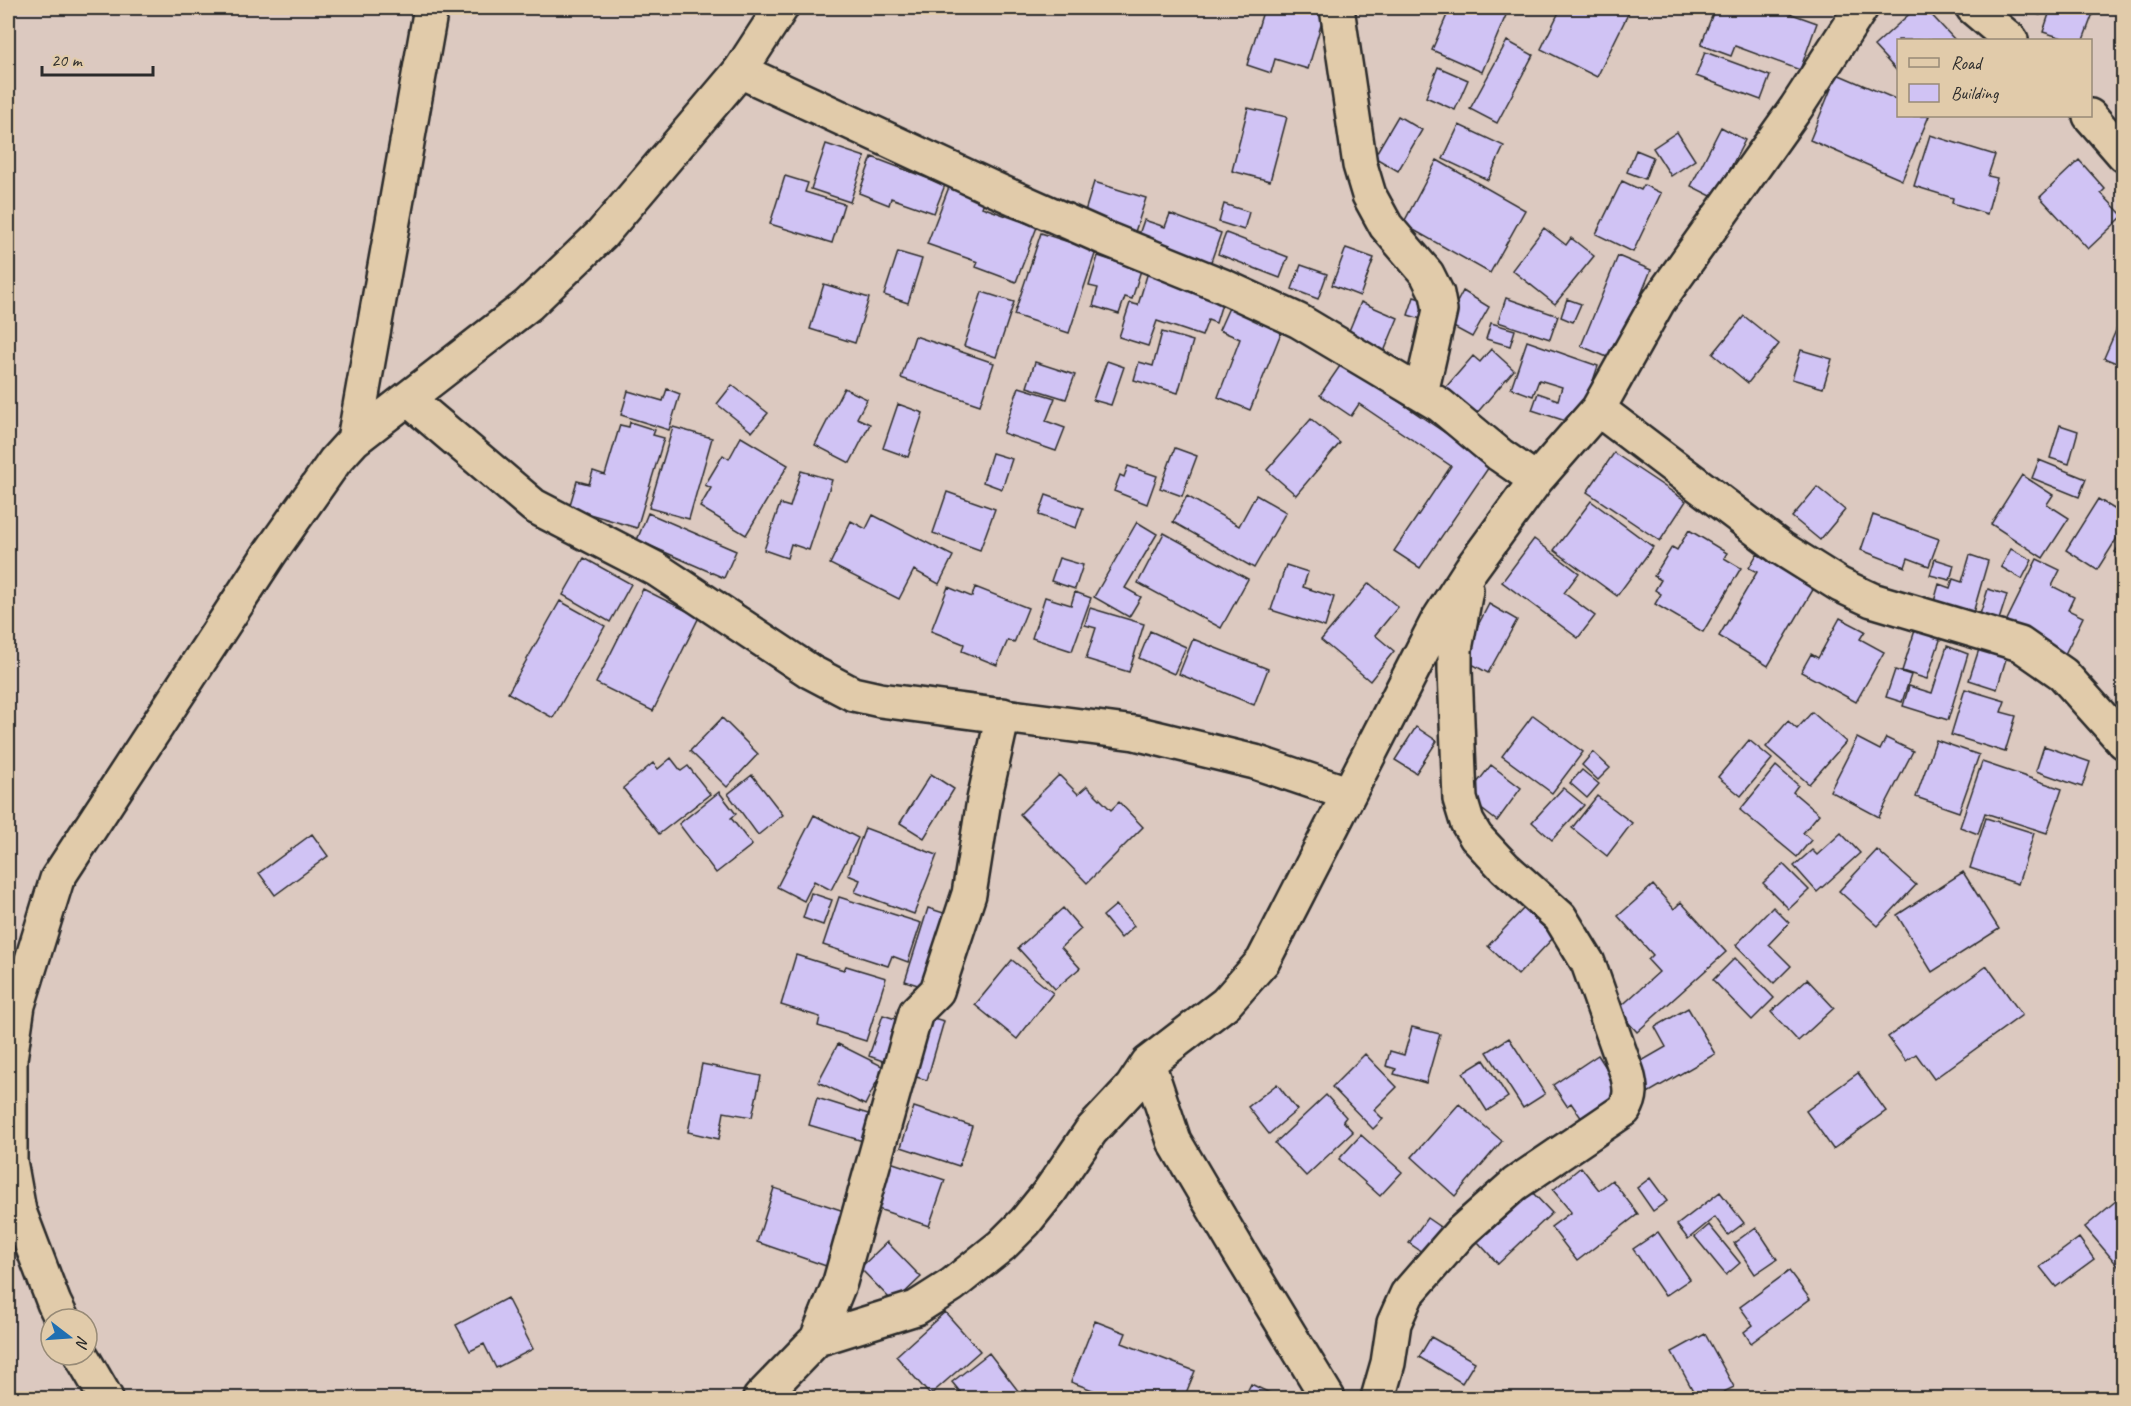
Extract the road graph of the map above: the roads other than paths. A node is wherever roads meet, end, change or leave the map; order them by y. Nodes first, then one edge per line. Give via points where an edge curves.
1 (431, 8) edge
2 (781, 8) edge
3 (1337, 8) edge
4 (1862, 8) edge
5 (1972, 8) edge
6 (2010, 39) edge
7 (740, 71) junction
8 (2091, 117) edge
9 (2124, 155) edge
10 (1421, 393) junction
11 (408, 399) junction
12 (1598, 408) junction
13 (354, 440) junction
14 (1536, 480) junction
15 (1471, 569) junction
16 (1003, 715) junction
17 (2124, 742) edge
18 (1347, 793) junction
19 (1148, 1062) junction
20 (56, 1307) edge
21 (817, 1339) junction
22 (88, 1367) edge
23 (106, 1398) edge
24 (760, 1398) edge
25 (1328, 1398) edge
26 (1378, 1398) edge

1 - 13 street
2 - 7 street
3 - 10 street via 1360,165 1369,195 1386,226 1427,274 1437,294 1440,310
4 - 12 street via 1658,302
5 - 6 street
7 - 10 street via 994,189 1299,321
7 - 11 street via 602,234 528,305
8 - 9 street
10 - 14 street
11 - 13 street
11 - 16 street via 534,506 656,569 811,672 853,694
12 - 14 street
12 - 17 street via 1781,548 1840,585 1872,600 2020,644 2063,674
13 - 20 street via 270,553 57,879 18,1005 10,1059 10,1161 19,1211
14 - 15 street
15 - 18 street via 1437,622
15 - 26 street via 1455,649 1460,799 1476,837 1560,916 1588,963 1627,1073 1630,1100 1624,1110 1515,1184 1461,1232 1407,1294 1394,1323
16 - 18 street via 1135,733 1256,762
16 - 21 street via 969,894 937,991 916,1012 840,1282
18 - 19 street via 1263,961 1226,1003
19 - 21 street via 1091,1131 1050,1191 1002,1245 916,1308
19 - 25 street via 1174,1141
21 - 24 street
22 - 23 street

